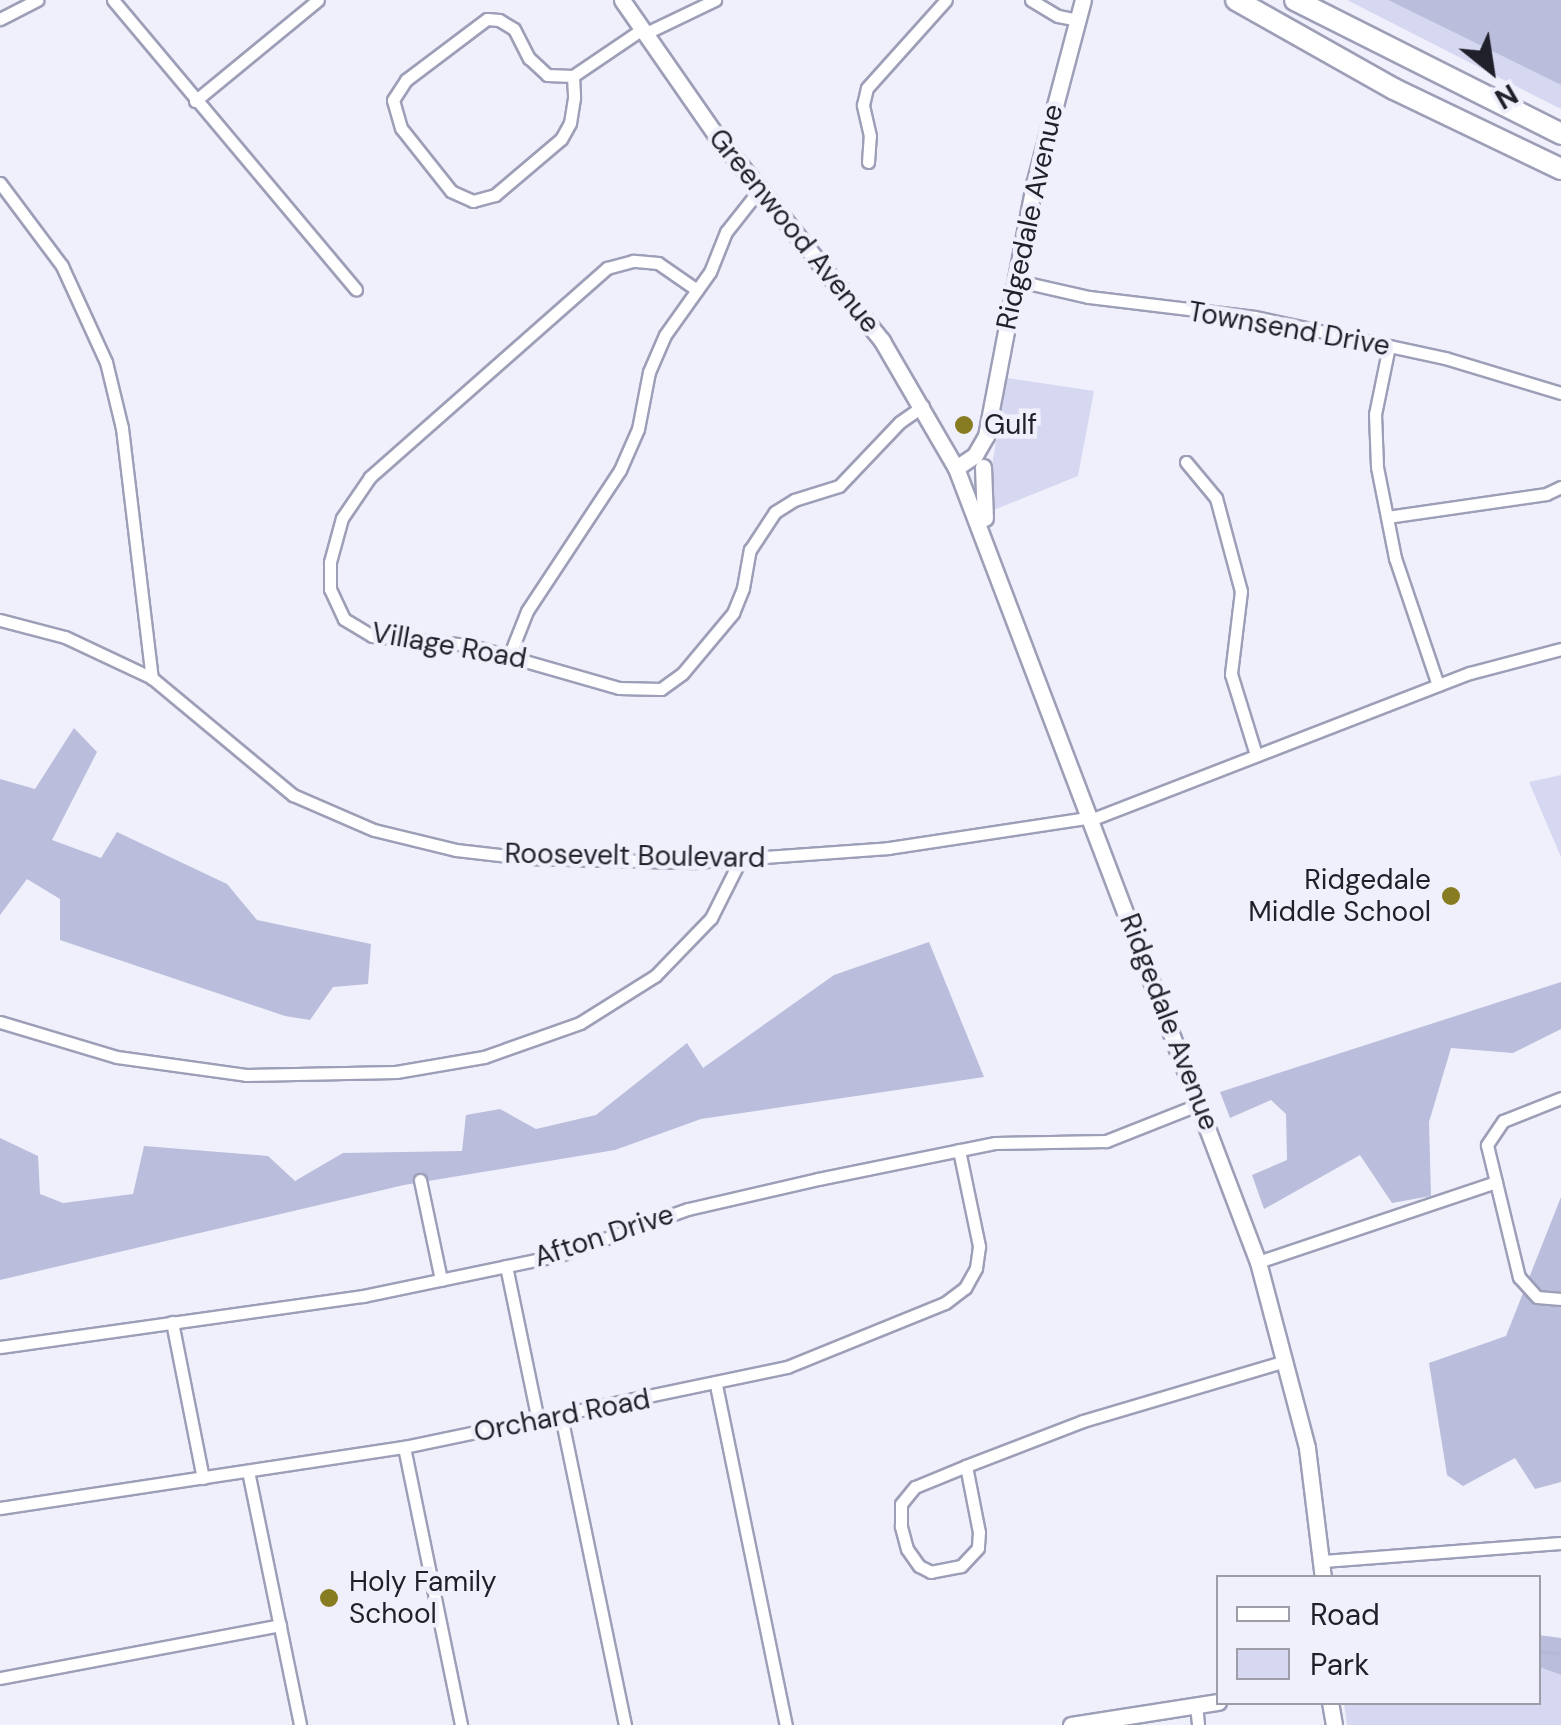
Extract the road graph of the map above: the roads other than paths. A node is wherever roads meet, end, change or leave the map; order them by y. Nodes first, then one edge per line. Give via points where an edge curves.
1 (37, 0) edge
2 (113, 0) edge
3 (318, 0) edge
4 (622, 0) edge
5 (715, 0) edge
6 (946, 0) edge
7 (1030, 0) edge
8 (1083, 0) edge
9 (1236, 0) edge
10 (1295, 0) edge
11 (0, 19) edge
12 (1078, 20) junction
13 (642, 32) junction
14 (572, 76) junction
15 (195, 100) junction
16 (1561, 134) edge
17 (868, 162) dead end
18 (1561, 168) edge
19 (0, 183) edge
20 (760, 189) junction
21 (1014, 280) junction
22 (356, 290) dead end
23 (696, 290) junction
24 (1389, 346) junction
25 (1561, 393) edge
26 (924, 406) junction
27 (986, 436) junction
28 (1186, 462) dead end
29 (983, 467) junction
30 (959, 475) junction
31 (1561, 487) edge
32 (1387, 517) junction
33 (983, 532) junction
34 (0, 620) edge
35 (1561, 649) edge
36 (510, 654) junction
37 (152, 678) junction
38 (1438, 686) junction
39 (1256, 755) junction
40 (1092, 818) junction
41 (740, 860) junction
42 (0, 1022) edge
43 (1561, 1098) edge
44 (1200, 1104) junction
45 (959, 1150) junction
46 (420, 1180) dead end
47 (1496, 1182) junction
48 (1258, 1262) junction
49 (506, 1266) junction
50 (441, 1280) junction
51 (1561, 1299) edge
52 (172, 1322) junction
53 (0, 1347) edge
54 (1285, 1361) junction
55 (716, 1385) junction
56 (561, 1416) junction
57 (538, 1421) junction
58 (404, 1447) junction
59 (966, 1466) junction
60 (248, 1471) junction
61 (202, 1478) junction
62 (0, 1508) edge
63 (1561, 1543) edge
64 (1322, 1569) edge
65 (280, 1626) junction
66 (0, 1678) edge
67 (1216, 1702) edge
68 (1196, 1705) junction
69 (300, 1725) edge
70 (461, 1725) edge
71 (624, 1725) edge
72 (786, 1725) edge
73 (1071, 1725) edge
74 (1198, 1725) edge

1 - 11 street
2 - 15 street
3 - 15 street
4 - 13 main road, Greenwood Avenue
5 - 13 street
6 - 17 street via 867,88
7 - 12 street
8 - 12 main road, Ridgedale Avenue
9 - 18 highway via 1394,88
10 - 16 highway
12 - 21 main road, Ridgedale Avenue
13 - 14 street
13 - 20 main road, Greenwood Avenue
14 - 14 street via 547,75 514,29 487,19 399,86 393,109 451,191 482,201 561,139 572,117
15 - 22 street
19 - 37 street via 62,266 106,362 122,428
20 - 23 street via 726,232
20 - 26 main road, Greenwood Avenue via 882,340
21 - 24 street, Townsend Drive via 1089,297 1255,317
21 - 27 main road, Ridgedale Avenue
23 - 36 street via 656,353 620,470 527,612
23 - 36 street, Village Road via 658,264 607,268 370,477 350,502 328,575 344,619 372,636
24 - 25 street, Townsend Drive
24 - 32 street via 1374,440
26 - 30 main road, Greenwood Avenue
26 - 36 street, Village Road via 839,486 775,512 750,550 732,612 671,684 650,692 619,688
27 - 29 main road, Ridgedale Avenue
27 - 30 main road
28 - 39 street via 1216,498 1241,591 1230,674
29 - 30 main road
29 - 33 main road, Ridgedale Avenue
30 - 33 main road, Ridgedale Avenue
31 - 32 street
32 - 38 street
33 - 40 main road, Ridgedale Avenue
34 - 37 street, Roosevelt Boulevard via 65,637
35 - 38 street
37 - 41 street, Roosevelt Boulevard via 293,795 390,836 526,858
38 - 39 street
39 - 40 street
40 - 41 street, Roosevelt Boulevard via 926,844
40 - 44 main road, Ridgedale Avenue
41 - 42 street via 712,918 643,984 580,1023 484,1057 396,1072 246,1076 117,1058
43 - 47 street via 1496,1127 1488,1145
44 - 45 street, Afton Drive via 1106,1141 1007,1142
44 - 48 main road, Ridgedale Avenue
45 - 49 street, Afton Drive via 725,1199
45 - 55 street, Orchard Road via 979,1246 965,1288 945,1303 787,1367
46 - 50 street
47 - 48 street
47 - 51 street via 1523,1285 1537,1296
48 - 54 main road, Ridgedale Avenue
49 - 50 street, Afton Drive
49 - 57 street
50 - 52 street, Afton Drive
52 - 53 street, Afton Drive
52 - 61 street
54 - 59 street via 1082,1421
54 - 64 main road, Ridgedale Avenue via 1307,1448
55 - 56 street, Orchard Road
55 - 72 street
56 - 57 street, Orchard Road
56 - 71 street
57 - 58 street, Orchard Road
58 - 60 street, Orchard Road
58 - 70 street
59 - 59 street via 915,1487 901,1504 908,1549 931,1572 961,1566 978,1548
60 - 61 street, Orchard Road
60 - 65 street
61 - 62 street, Orchard Road
63 - 64 street
65 - 66 street
65 - 69 street
67 - 68 main road
68 - 73 main road
68 - 74 street

